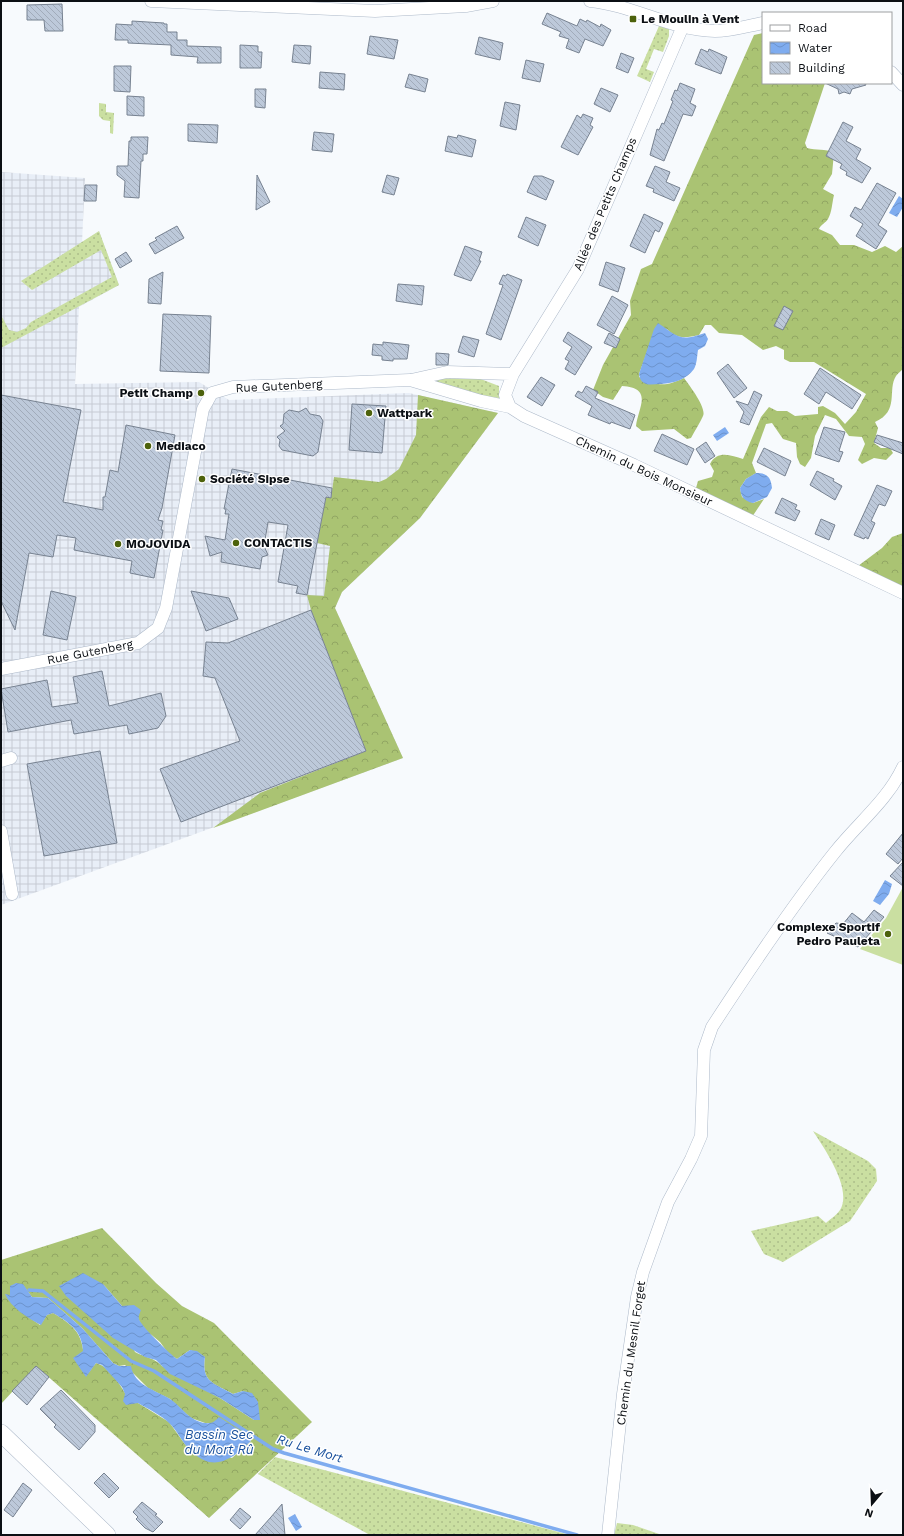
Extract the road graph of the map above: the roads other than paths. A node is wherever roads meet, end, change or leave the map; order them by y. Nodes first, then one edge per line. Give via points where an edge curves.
1 (151, 1) edge
2 (493, 1) edge
3 (590, 1) edge
4 (762, 23) edge
5 (682, 26) junction
6 (892, 73) edge
7 (903, 85) edge
8 (513, 374) junction
9 (410, 380) junction
10 (510, 407) junction
11 (903, 593) edge
12 (1, 669) edge
13 (903, 767) edge
14 (1, 831) edge
15 (12, 894) dead end
16 (1, 1433) edge
17 (107, 1535) edge
18 (608, 1535) edge

1 - 2 street via 375,11 466,6
3 - 5 street via 620,6
4 - 5 street via 716,31
5 - 8 street, Allée des Petits Champs via 578,269
6 - 7 street
8 - 9 street via 447,372
8 - 10 street via 505,395
9 - 10 street, Rue Gutenberg
9 - 12 street, Rue Gutenberg via 233,387 212,394 203,409 166,608 158,628 138,643
10 - 11 street, Chemin du Bois Monsieur via 524,416 634,465
13 - 18 street, Chemin du Mesnil Forget via 888,793 835,851 755,962 712,1026 707,1038 704,1050 701,1136 668,1202 643,1272 637,1297 623,1394
14 - 15 street
16 - 17 main road

